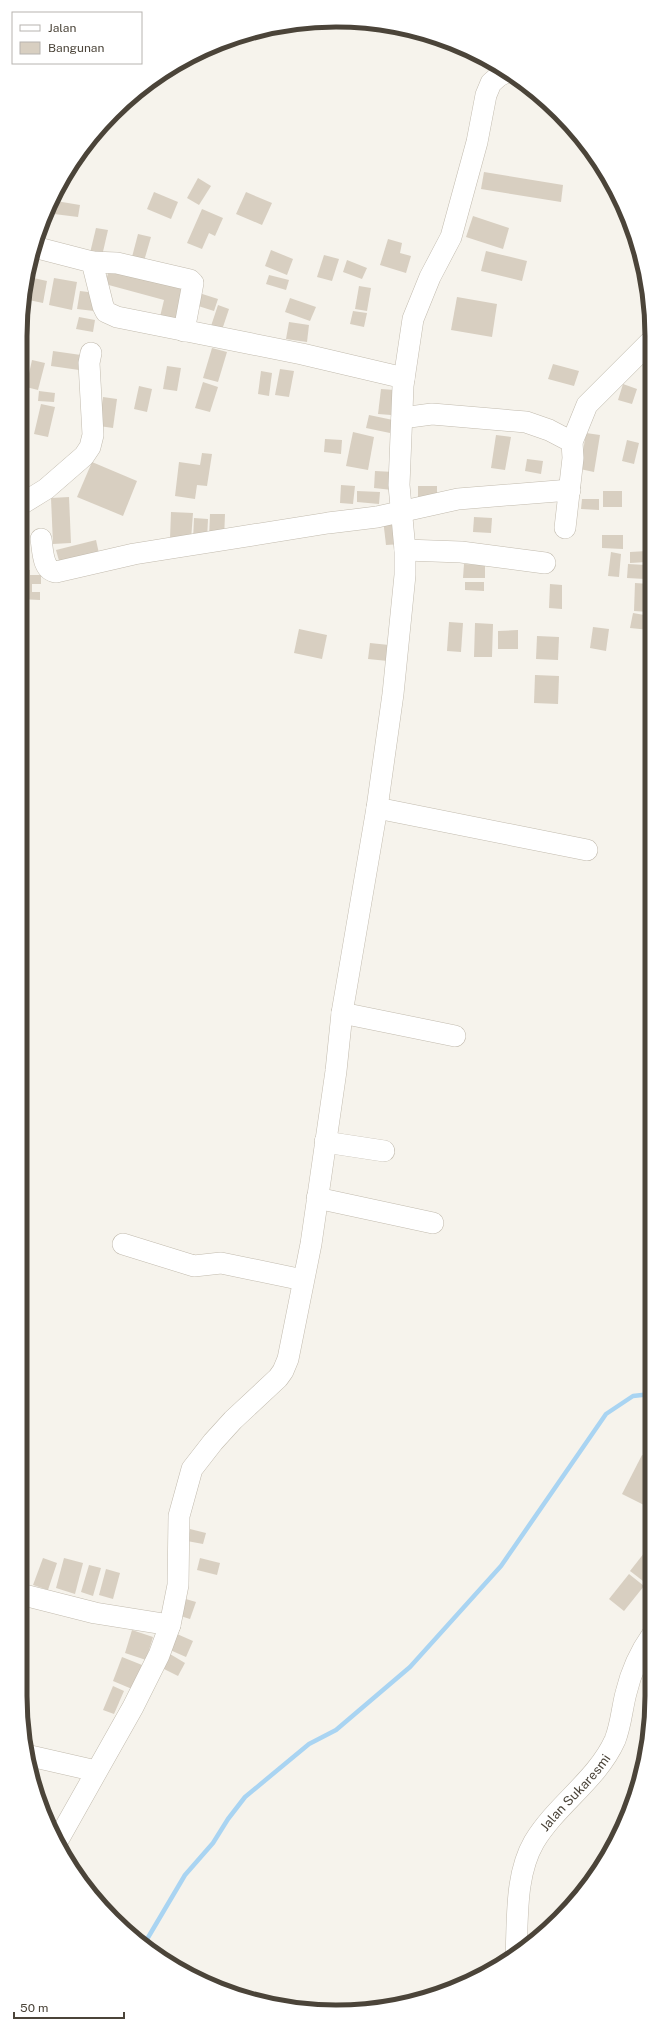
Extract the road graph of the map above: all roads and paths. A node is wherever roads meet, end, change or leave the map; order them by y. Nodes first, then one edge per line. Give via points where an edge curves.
1 (501, 75) edge
2 (40, 249) edge
3 (92, 262) junction
4 (184, 331) junction
5 (645, 347) edge
6 (91, 353) dead end
7 (404, 378) junction
8 (402, 418) junction
9 (572, 442) junction
10 (570, 490) junction
11 (27, 501) edge
12 (402, 511) junction
13 (565, 528) dead end
14 (41, 539) dead end
15 (405, 550) junction
16 (545, 563) dead end
17 (377, 808) junction
18 (587, 850) dead end
19 (342, 1013) junction
20 (455, 1036) dead end
21 (325, 1142) junction
22 (384, 1151) dead end
23 (317, 1198) junction
24 (433, 1223) dead end
25 (123, 1244) dead end
26 (303, 1280) junction
27 (27, 1596) edge
28 (170, 1625) junction
29 (645, 1645) edge
30 (33, 1756) edge
31 (96, 1771) junction
32 (60, 1836) edge
33 (516, 1947) edge

1 - 7 street via 491,83 486,95 477,142 451,237 430,276 413,320
2 - 3 street
3 - 4 street via 106,312
3 - 4 street via 117,263 190,280 193,283
4 - 7 street via 302,354
5 - 9 street via 587,405
6 - 11 street via 89,363 93,435 90,447 84,456 46,489
7 - 8 street
8 - 9 street via 432,414 526,422
8 - 12 street via 399,485
9 - 10 street
10 - 12 street via 458,499
10 - 13 street
12 - 14 street via 134,554 56,572 46,566
12 - 15 street
15 - 16 street via 460,552
15 - 17 street via 405,575 393,694
17 - 18 street
17 - 19 street
19 - 20 street
19 - 21 street
21 - 22 street
21 - 23 street
23 - 24 street
23 - 26 street
25 - 26 street via 194,1266 221,1263
26 - 28 street via 292,1342 283,1371 233,1420 192,1469 179,1516 178,1585
27 - 28 street via 95,1613
28 - 31 street via 150,1676
29 - 33 street, Jalan Sukaresmi via 626,1690 615,1739 606,1757 549,1821 534,1842 528,1856 519,1894
30 - 31 street
31 - 32 street

